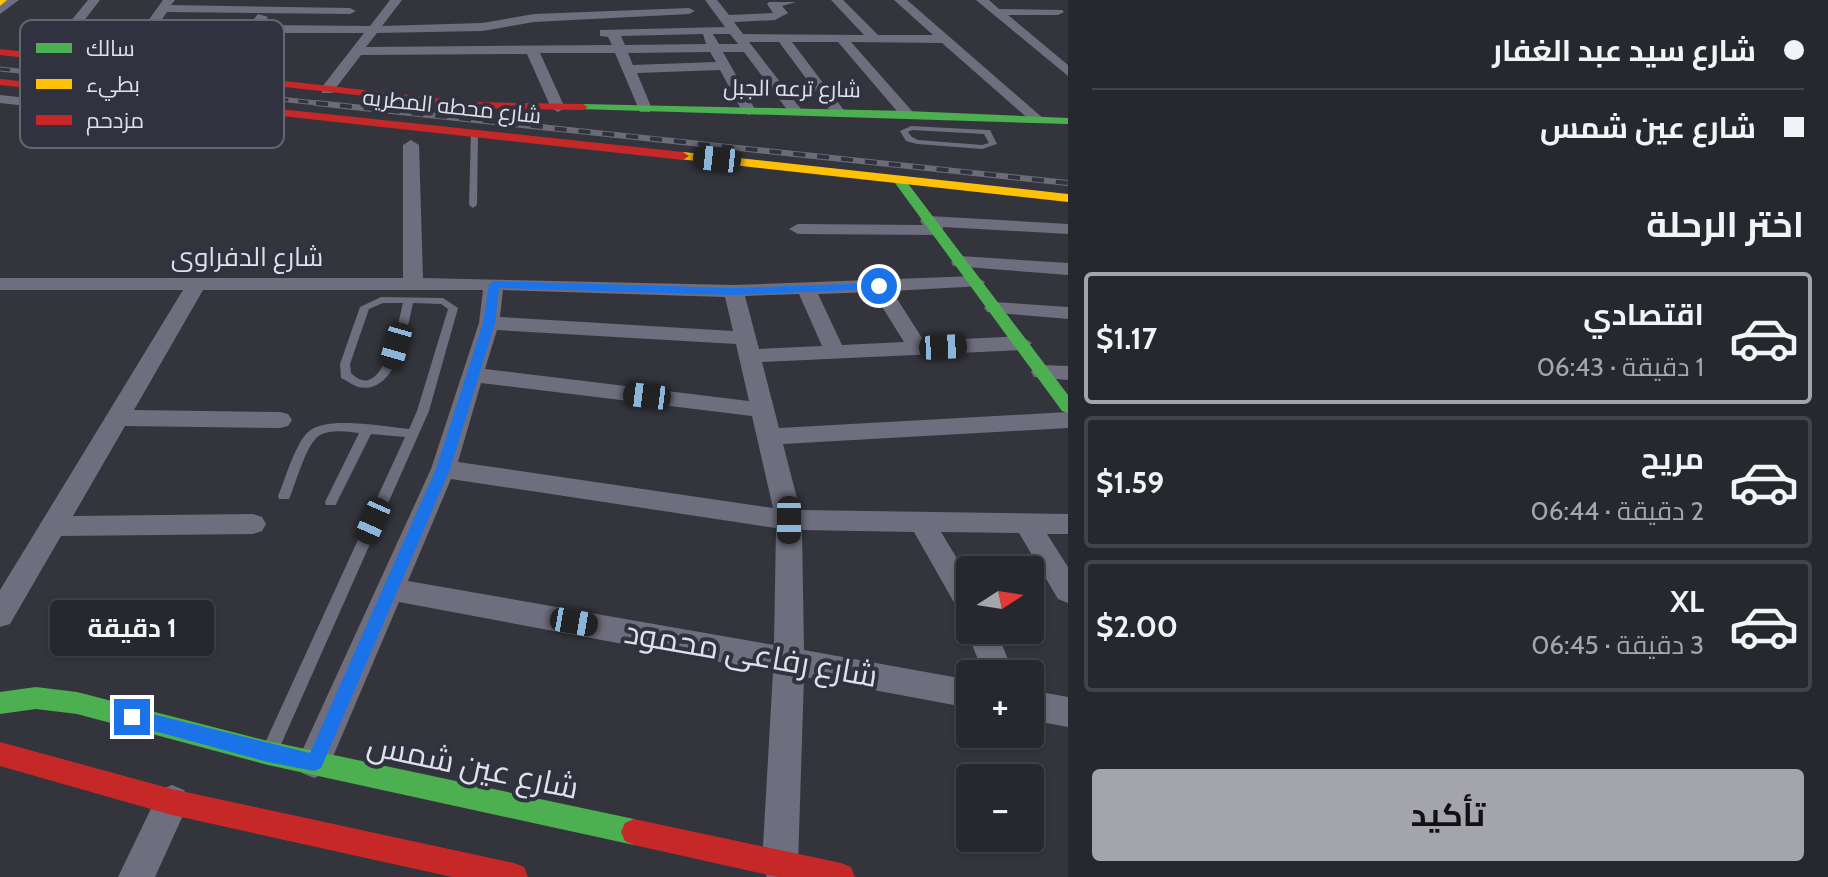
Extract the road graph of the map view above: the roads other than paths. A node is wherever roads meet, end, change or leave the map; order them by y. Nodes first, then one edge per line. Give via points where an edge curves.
1 (13, 0) edge
2 (94, 0) edge
3 (396, 0) edge
4 (598, 0) edge
5 (711, 0) edge
6 (837, 0) edge
7 (900, 0) edge
8 (982, 0) edge
9 (1047, 0) edge
10 (789, 1) edge
11 (166, 4) edge
12 (272, 5) edge
13 (686, 5) edge
14 (0, 11) edge
15 (350, 11) dead end
16 (997, 12) junction
17 (532, 13) junction
18 (604, 14) junction
19 (801, 14) dead end
20 (1061, 14) edge
21 (79, 20) edge
22 (1068, 24) edge
23 (811, 26) dead end
24 (284, 29) edge
25 (704, 29) junction
26 (374, 30) junction
27 (585, 33) dead end
28 (612, 33) junction
29 (545, 34) dead end
30 (736, 34) junction
31 (782, 38) junction
32 (822, 38) junction
33 (841, 38) junction
34 (874, 38) junction
35 (944, 39) junction
36 (620, 48) junction
37 (714, 48) junction
38 (0, 49) edge
39 (358, 51) junction
40 (532, 51) junction
41 (20, 54) edge
42 (724, 66) junction
43 (629, 69) junction
44 (1068, 72) edge
45 (284, 80) edge
46 (284, 81) edge
47 (0, 82) edge
48 (20, 84) edge
49 (330, 86) junction
50 (0, 99) edge
51 (20, 101) edge
52 (558, 108) junction
53 (645, 109) junction
54 (749, 111) junction
55 (284, 112) edge
56 (796, 112) junction
57 (839, 113) junction
58 (907, 114) junction
59 (1037, 119) junction
60 (1068, 121) edge
61 (982, 124) junction
62 (474, 132) junction
63 (1068, 143) edge
64 (411, 145) dead end
65 (899, 180) junction
66 (1064, 201) edge
67 (473, 205) dead end
68 (932, 225) junction
69 (798, 229) dead end
70 (1068, 229) edge
71 (960, 262) junction
72 (1068, 269) edge
73 (198, 282) junction
74 (975, 282) junction
75 (0, 284) edge
76 (494, 284) junction
77 (879, 286) junction
78 (806, 289) junction
79 (734, 291) junction
80 (411, 292) junction
81 (994, 308) junction
82 (1068, 313) edge
83 (489, 323) junction
84 (1021, 343) junction
85 (747, 347) junction
86 (918, 348) junction
87 (835, 352) junction
88 (1042, 372) junction
89 (1068, 373) edge
90 (474, 375) junction
91 (1068, 407) edge
92 (117, 418) junction
93 (280, 420) dead end
94 (1068, 420) edge
95 (766, 424) junction
96 (366, 431) junction
97 (413, 434) junction
98 (443, 469) junction
99 (284, 496) dead end
100 (331, 502) dead end
101 (789, 520) junction
102 (922, 523) junction
103 (253, 524) dead end
104 (1068, 524) edge
105 (1028, 525) junction
106 (53, 526) junction
107 (956, 581) edge
108 (390, 589) junction
109 (1068, 591) edge
110 (0, 615) edge
111 (789, 661) junction
112 (956, 691) edge
113 (0, 703) edge
114 (1044, 708) edge
115 (1068, 712) edge
116 (268, 753) junction
117 (0, 754) edge
118 (314, 762) junction
119 (172, 802) junction
120 (780, 864) junction
121 (136, 877) edge
122 (514, 877) edge
123 (841, 877) edge

1 - 14 street
2 - 21 street
3 - 26 street
4 - 18 street
5 - 30 street
6 - 34 street
7 - 35 street
8 - 16 street
9 - 20 street
10 - 19 street
10 - 30 street via 773,4 782,13
11 - 12 street
12 - 15 street
13 - 18 street
13 - 25 street
16 - 20 street
16 - 44 street
17 - 18 street
17 - 26 street via 470,28
17 - 29 street
18 - 28 street
20 - 22 street
23 - 32 street
24 - 26 street
25 - 28 street
25 - 30 street
25 - 37 street
26 - 39 street
27 - 28 street
28 - 36 street
30 - 31 street
30 - 37 street
30 - 56 street
31 - 32 street
31 - 57 street
32 - 33 street
33 - 34 street
33 - 58 street
34 - 35 street
35 - 59 street
36 - 37 street
36 - 40 street
36 - 43 street
37 - 42 street
38 - 41 street, شارع ترعه الجبل
39 - 40 street
39 - 49 street
40 - 52 street
42 - 43 street
42 - 54 street
43 - 53 street
45 - 49 street, شارع ترعه الجبل
46 - 49 street, شارع ترعه الجبل
47 - 48 street, شارع محطه المطريه
49 - 52 street, شارع ترعه الجبل
50 - 51 street
52 - 53 street, شارع ترعه الجبل
53 - 54 street, شارع ترعه الجبل
54 - 56 street, شارع ترعه الجبل
55 - 62 street, شارع محطه المطريه
56 - 57 street, شارع ترعه الجبل
57 - 58 street, شارع ترعه الجبل
58 - 61 street, شارع ترعه الجبل
59 - 60 street, شارع ترعه الجبل
59 - 61 street, شارع ترعه الجبل
59 - 63 street
61 - 61 lane via 993,144 982,147 917,142 904,131
62 - 65 street, شارع محطه المطريه
62 - 67 lane
64 - 80 street
65 - 66 street, شارع محطه المطريه
65 - 68 street
68 - 69 street
68 - 70 street
68 - 71 street
71 - 72 street
71 - 74 street
73 - 75 street, شارع الدفراوى
73 - 80 street, شارع الدفراوى
73 - 92 street
74 - 77 street, شارع الدفراوى
74 - 81 street
76 - 79 street, شارع الدفراوى
76 - 80 street, شارع الدفراوى
76 - 83 street
77 - 78 street, شارع الدفراوى
77 - 86 street
78 - 79 street, شارع الدفراوى
78 - 87 street
79 - 85 street
80 - 80 lane via 367,304 345,364 350,379 365,382 386,374
80 - 97 lane via 453,308
81 - 82 street
81 - 84 street
83 - 85 street
83 - 90 street
84 - 86 street
84 - 88 street
85 - 87 street
85 - 95 street
86 - 87 street
88 - 89 street
88 - 91 street
90 - 95 street
90 - 98 street
92 - 93 street
92 - 106 street
94 - 95 street
95 - 101 street
96 - 97 lane
96 - 99 lane via 325,428 313,434
96 - 100 lane
97 - 116 lane
98 - 101 street
98 - 108 street
101 - 102 street
101 - 111 street
102 - 105 street
102 - 107 street
103 - 106 street
104 - 105 street
105 - 109 street
106 - 110 street
108 - 111 street, شارع رفاعى محمود
108 - 118 street
111 - 112 street, شارع رفاعى محمود
111 - 120 street
113 - 116 street, شارع عين شمس via 36,698 77,703
114 - 115 street
116 - 118 street, شارع عين شمس
117 - 119 street
118 - 120 street, شارع عين شمس
119 - 121 street
119 - 122 street
120 - 123 street, شارع عين شمس

